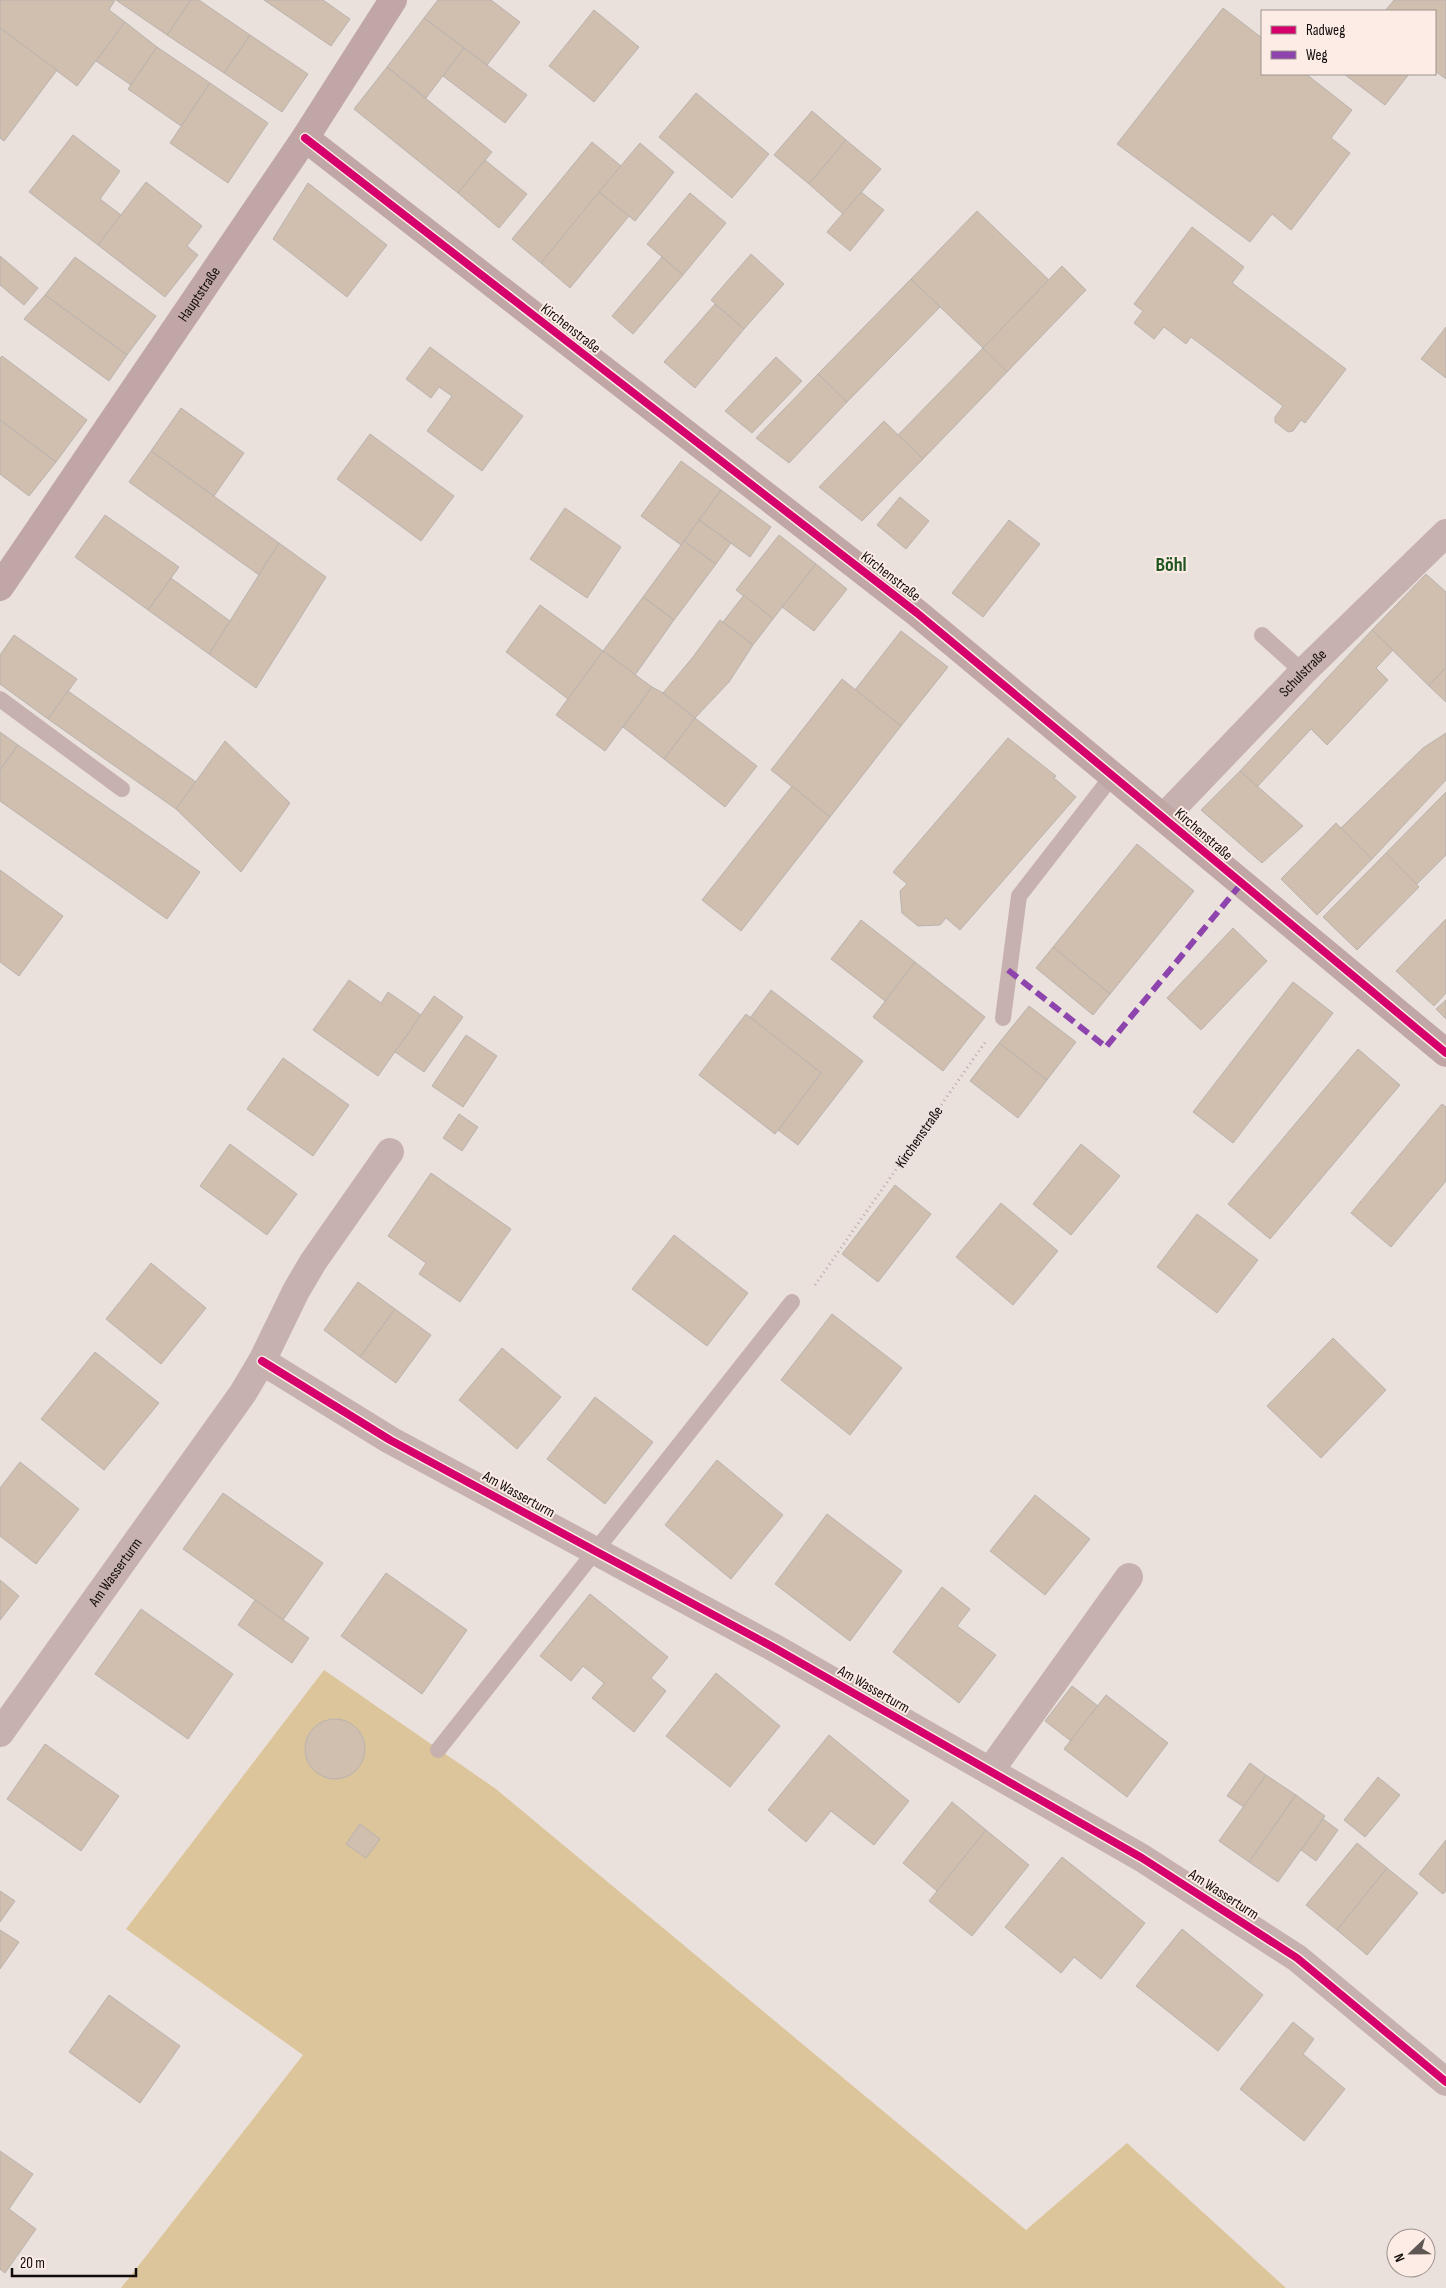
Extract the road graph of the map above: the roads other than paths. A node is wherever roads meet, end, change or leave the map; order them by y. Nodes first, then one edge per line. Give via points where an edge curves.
1 (393, 0) edge
2 (305, 138) junction
3 (1446, 533) edge
4 (0, 587) edge
5 (1262, 635) dead end
6 (1303, 672) junction
7 (0, 699) edge
8 (1113, 775) junction
9 (122, 789) dead end
10 (1164, 817) junction
11 (1002, 1018) road end
12 (1446, 1053) edge
13 (390, 1152) dead end
14 (792, 1302) road end
15 (262, 1361) junction
16 (594, 1551) junction
17 (1129, 1577) dead end
18 (0, 1733) edge
19 (438, 1750) dead end
20 (990, 1771) junction
21 (1446, 2082) edge

1 - 2 street, Hauptstraße
2 - 4 street, Hauptstraße
2 - 8 street, Kirchenstraße via 917,613
3 - 6 street, Schulstraße
5 - 6 lane
6 - 10 street, Schulstraße
7 - 9 lane
8 - 10 street, Kirchenstraße
8 - 11 lane via 1019,896
10 - 12 street, Kirchenstraße
13 - 15 street, Am Wasserturm via 296,1291
14 - 16 lane
15 - 16 street, Am Wasserturm via 390,1440
15 - 18 street, Am Wasserturm via 212,1438
16 - 19 lane
16 - 20 street, Am Wasserturm via 771,1646
17 - 20 street
20 - 21 street, Am Wasserturm via 1142,1858 1296,1958

